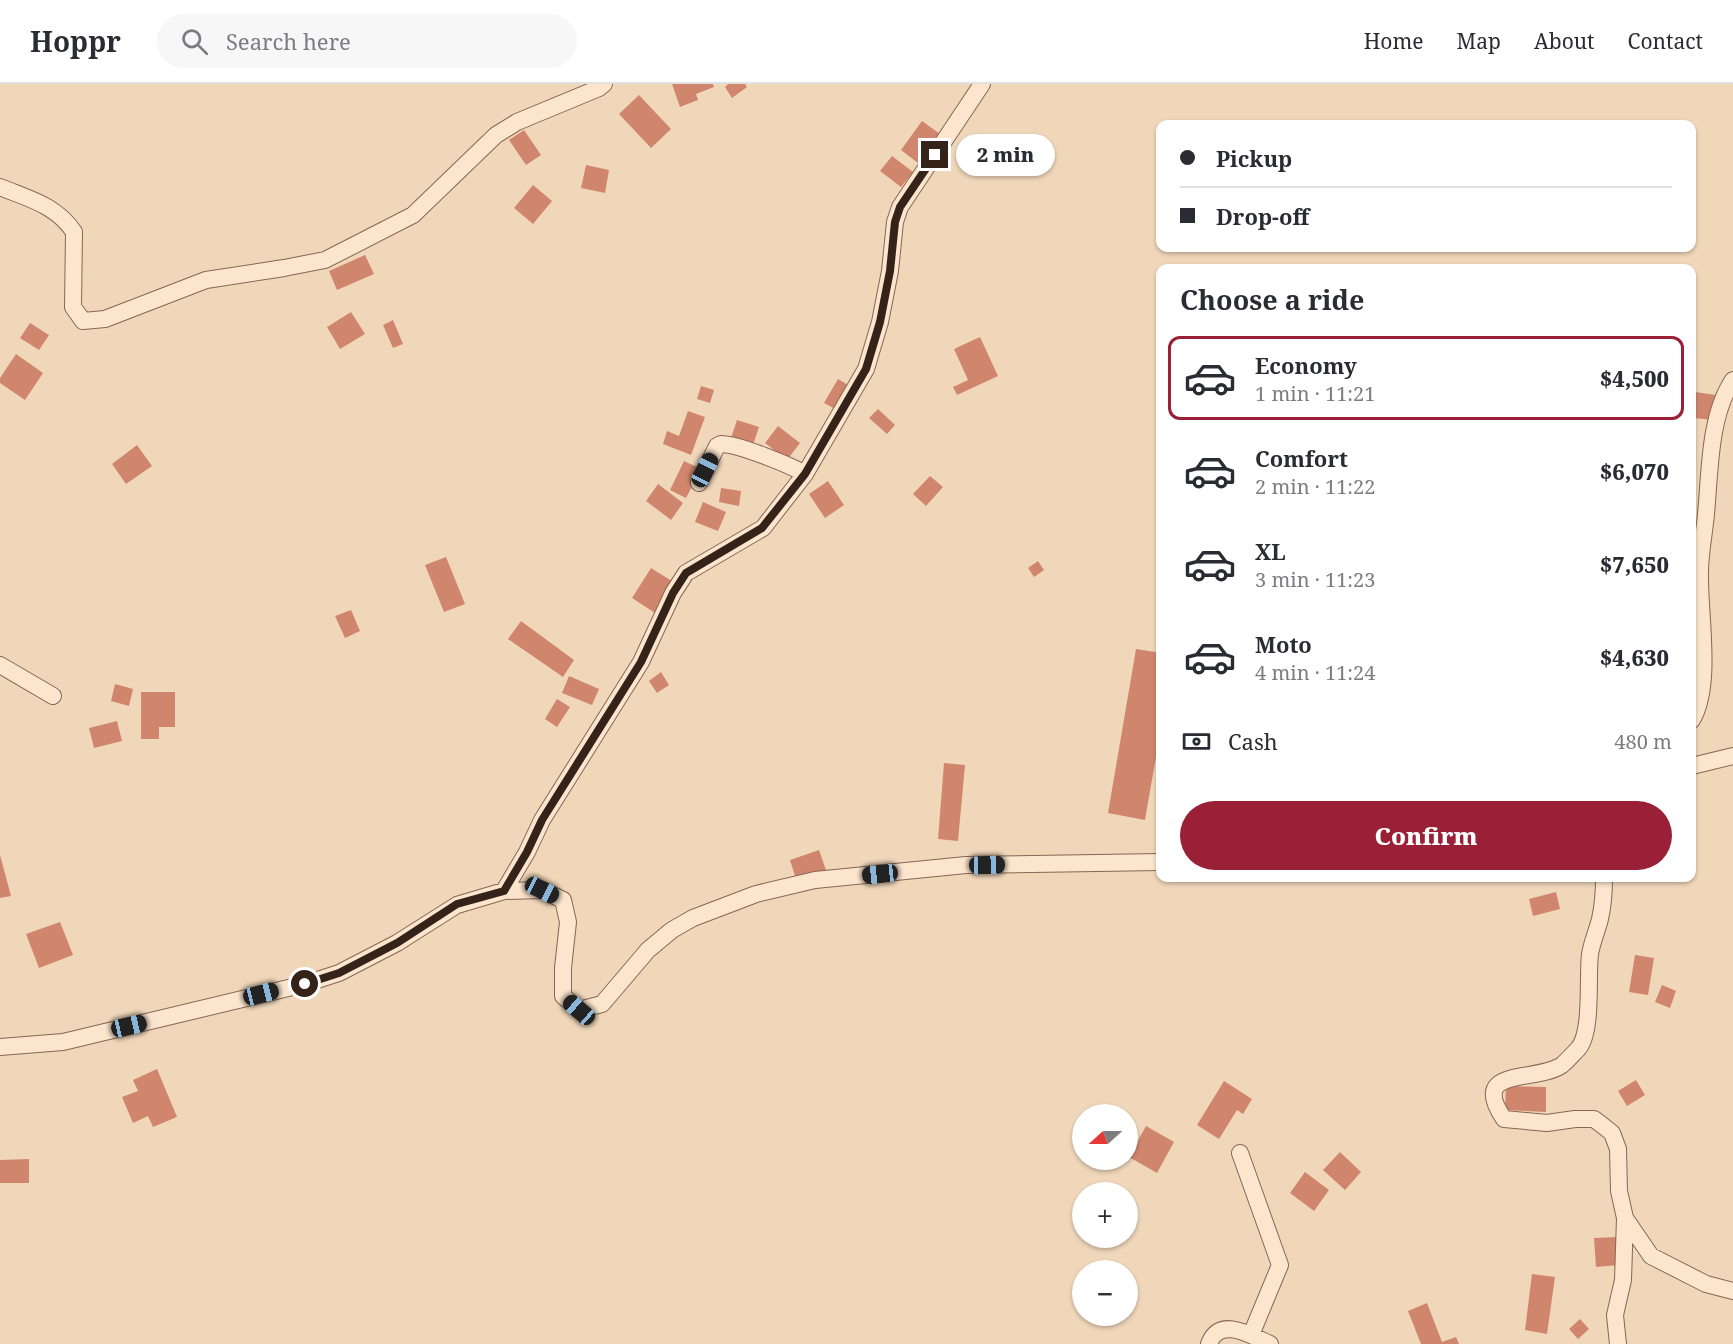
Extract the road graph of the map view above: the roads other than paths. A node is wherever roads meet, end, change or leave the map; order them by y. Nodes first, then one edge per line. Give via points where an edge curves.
1 (604, 84) edge
2 (982, 84) edge
3 (0, 187) edge
4 (1733, 380) edge
5 (805, 474) junction
6 (699, 483) dead end
7 (0, 665) edge
8 (53, 696) dead end
9 (1696, 713) edge
10 (1733, 756) edge
11 (1696, 765) edge
12 (1156, 862) edge
13 (1604, 882) edge
14 (504, 891) junction
15 (0, 1047) edge
16 (1240, 1153) dead end
17 (1626, 1218) junction
18 (1733, 1291) edge
19 (1251, 1335) junction
20 (1209, 1344) edge
21 (1270, 1344) edge
22 (1618, 1344) edge

1 - 3 street via 495,135 413,215 325,260 206,280 105,319 83,321 73,307 74,232 69,225 52,208
2 - 5 street via 900,207 880,322 866,369
4 - 9 street via 1718,412 1712,447 1700,576 1702,692
5 - 6 street via 721,444
5 - 14 street via 762,528 686,573 641,662 542,820
7 - 8 street
10 - 11 street
12 - 14 street via 966,865 815,880 756,894 672,930 648,950 602,1004 579,1010 563,996 568,922 563,900 542,890
13 - 17 street via 1590,952 1589,1017 1581,1046 1561,1066 1508,1078 1498,1084 1493,1096 1504,1119 1547,1123 1594,1119 1612,1133 1618,1149 1619,1191
14 - 15 street via 457,904 397,943 339,973 305,984 63,1042
16 - 19 street via 1280,1265
17 - 18 street via 1651,1256 1706,1284
17 - 22 street via 1623,1280 1615,1315
19 - 20 street via 1237,1329 1224,1330 1211,1338
19 - 21 street

